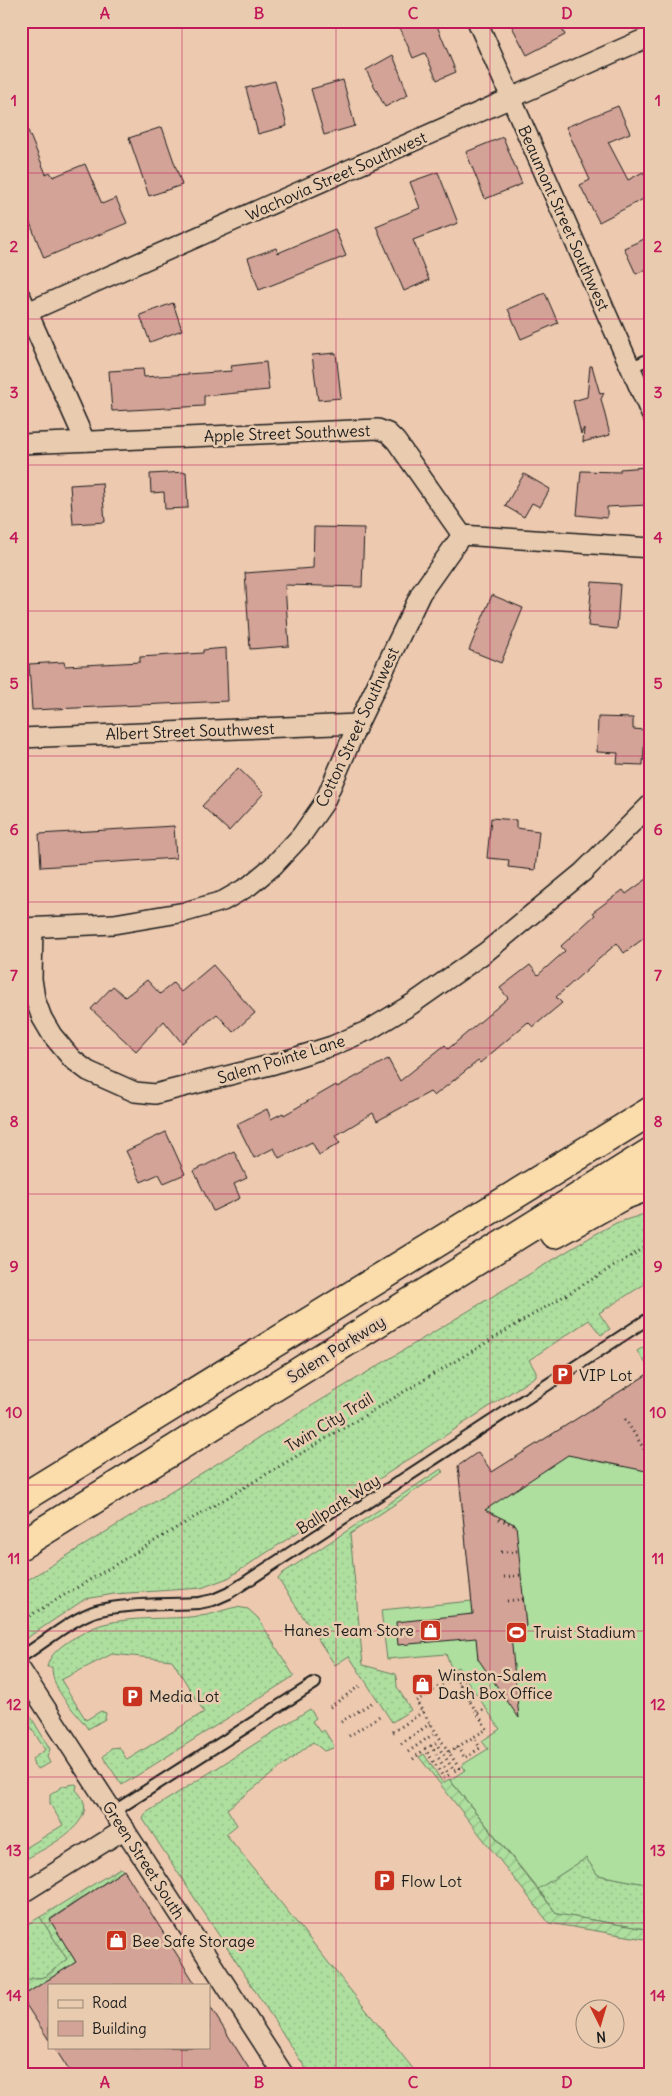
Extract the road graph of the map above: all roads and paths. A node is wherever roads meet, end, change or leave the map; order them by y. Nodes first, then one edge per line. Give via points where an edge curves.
1 (477, 21) edge
2 (651, 36) edge
3 (511, 98) junction
4 (23, 308) edge
5 (651, 358) edge
6 (630, 368) junction
7 (651, 414) edge
8 (85, 441) junction
9 (21, 444) edge
10 (462, 535) junction
11 (651, 548) edge
12 (358, 724) junction
13 (21, 738) edge
14 (651, 804) edge
15 (27, 928) edge
16 (651, 1092) edge
17 (651, 1111) edge
18 (623, 1128) junction
19 (651, 1152) edge
20 (651, 1185) edge
21 (651, 1244) edge
22 (461, 1270) junction
23 (651, 1317) edge
24 (625, 1419) dead end
25 (651, 1460) edge
26 (21, 1499) edge
27 (498, 1519) dead end
28 (516, 1526) dead end
29 (21, 1545) edge
30 (518, 1551) dead end
31 (501, 1552) dead end
32 (521, 1575) dead end
33 (504, 1577) dead end
34 (523, 1599) dead end
35 (507, 1601) dead end
36 (21, 1621) edge
37 (526, 1624) dead end
38 (511, 1634) dead end
39 (21, 1657) edge
40 (21, 1670) edge
41 (467, 1680) dead end
42 (316, 1683) dead end
43 (361, 1684) dead end
44 (460, 1685) junction
45 (477, 1695) dead end
46 (469, 1700) junction
47 (373, 1702) dead end
48 (330, 1707) dead end
49 (486, 1708) dead end
50 (423, 1712) junction
51 (478, 1713) junction
52 (381, 1715) dead end
53 (341, 1722) dead end
54 (431, 1723) junction
55 (393, 1732) dead end
56 (436, 1732) junction
57 (349, 1736) dead end
58 (474, 1737) junction
59 (401, 1744) dead end
60 (457, 1748) junction
61 (408, 1752) dead end
62 (449, 1752) junction
63 (413, 1759) dead end
64 (113, 1812) junction
65 (124, 1829) junction
66 (21, 1894) edge
67 (284, 2075) edge

1 - 3 street, Beaumont Street Southwest
2 - 3 street, Wachovia Street Southwest
3 - 4 street, Wachovia Street Southwest
3 - 6 street, Beaumont Street Southwest
4 - 8 street
5 - 6 lane
6 - 7 street, Beaumont Street Southwest
8 - 9 street, Apple Street Southwest
8 - 10 street, Apple Street Southwest via 378,429 396,441
10 - 11 street
10 - 12 street, Cotton Street Southwest via 421,592
12 - 13 street, Albert Street Southwest
12 - 15 street, Cotton Street Southwest via 324,803 301,836 249,886 223,901 185,912 114,924
14 - 15 street, Salem Pointe Lane via 583,872 486,952 369,1030 332,1046 274,1064 155,1094 135,1092 88,1071 72,1059 52,1036 35,999
16 - 18 highway via 639,1100
17 - 18 highway
18 - 26 highway
19 - 22 highway, Salem Parkway
20 - 22 highway via 600,1207 499,1266
21 - 36 path, Twin City Trail
22 - 29 highway, Salem Parkway
23 - 39 lane, Ballpark Way via 229,1593 199,1603 111,1608 95,1612 80,1618
24 - 25 path
27 - 28 path
30 - 31 path
32 - 33 path
34 - 35 path
37 - 38 path
40 - 64 street, Green Street South
41 - 44 path
42 - 64 lane
43 - 48 path
44 - 46 path
44 - 50 path via 455,1677 416,1701
45 - 46 path
46 - 51 path
47 - 53 path
49 - 51 path
50 - 54 path
50 - 55 path
51 - 58 path via 487,1729
52 - 57 path
54 - 56 path
54 - 59 path
56 - 61 path
56 - 62 path
58 - 60 path
58 - 60 path via 480,1748 464,1758
60 - 62 path
62 - 63 path via 460,1768 454,1771 436,1743 431,1746 449,1775 444,1778 425,1750
64 - 65 street, Green Street South
65 - 66 street
65 - 67 street, Green Street South

